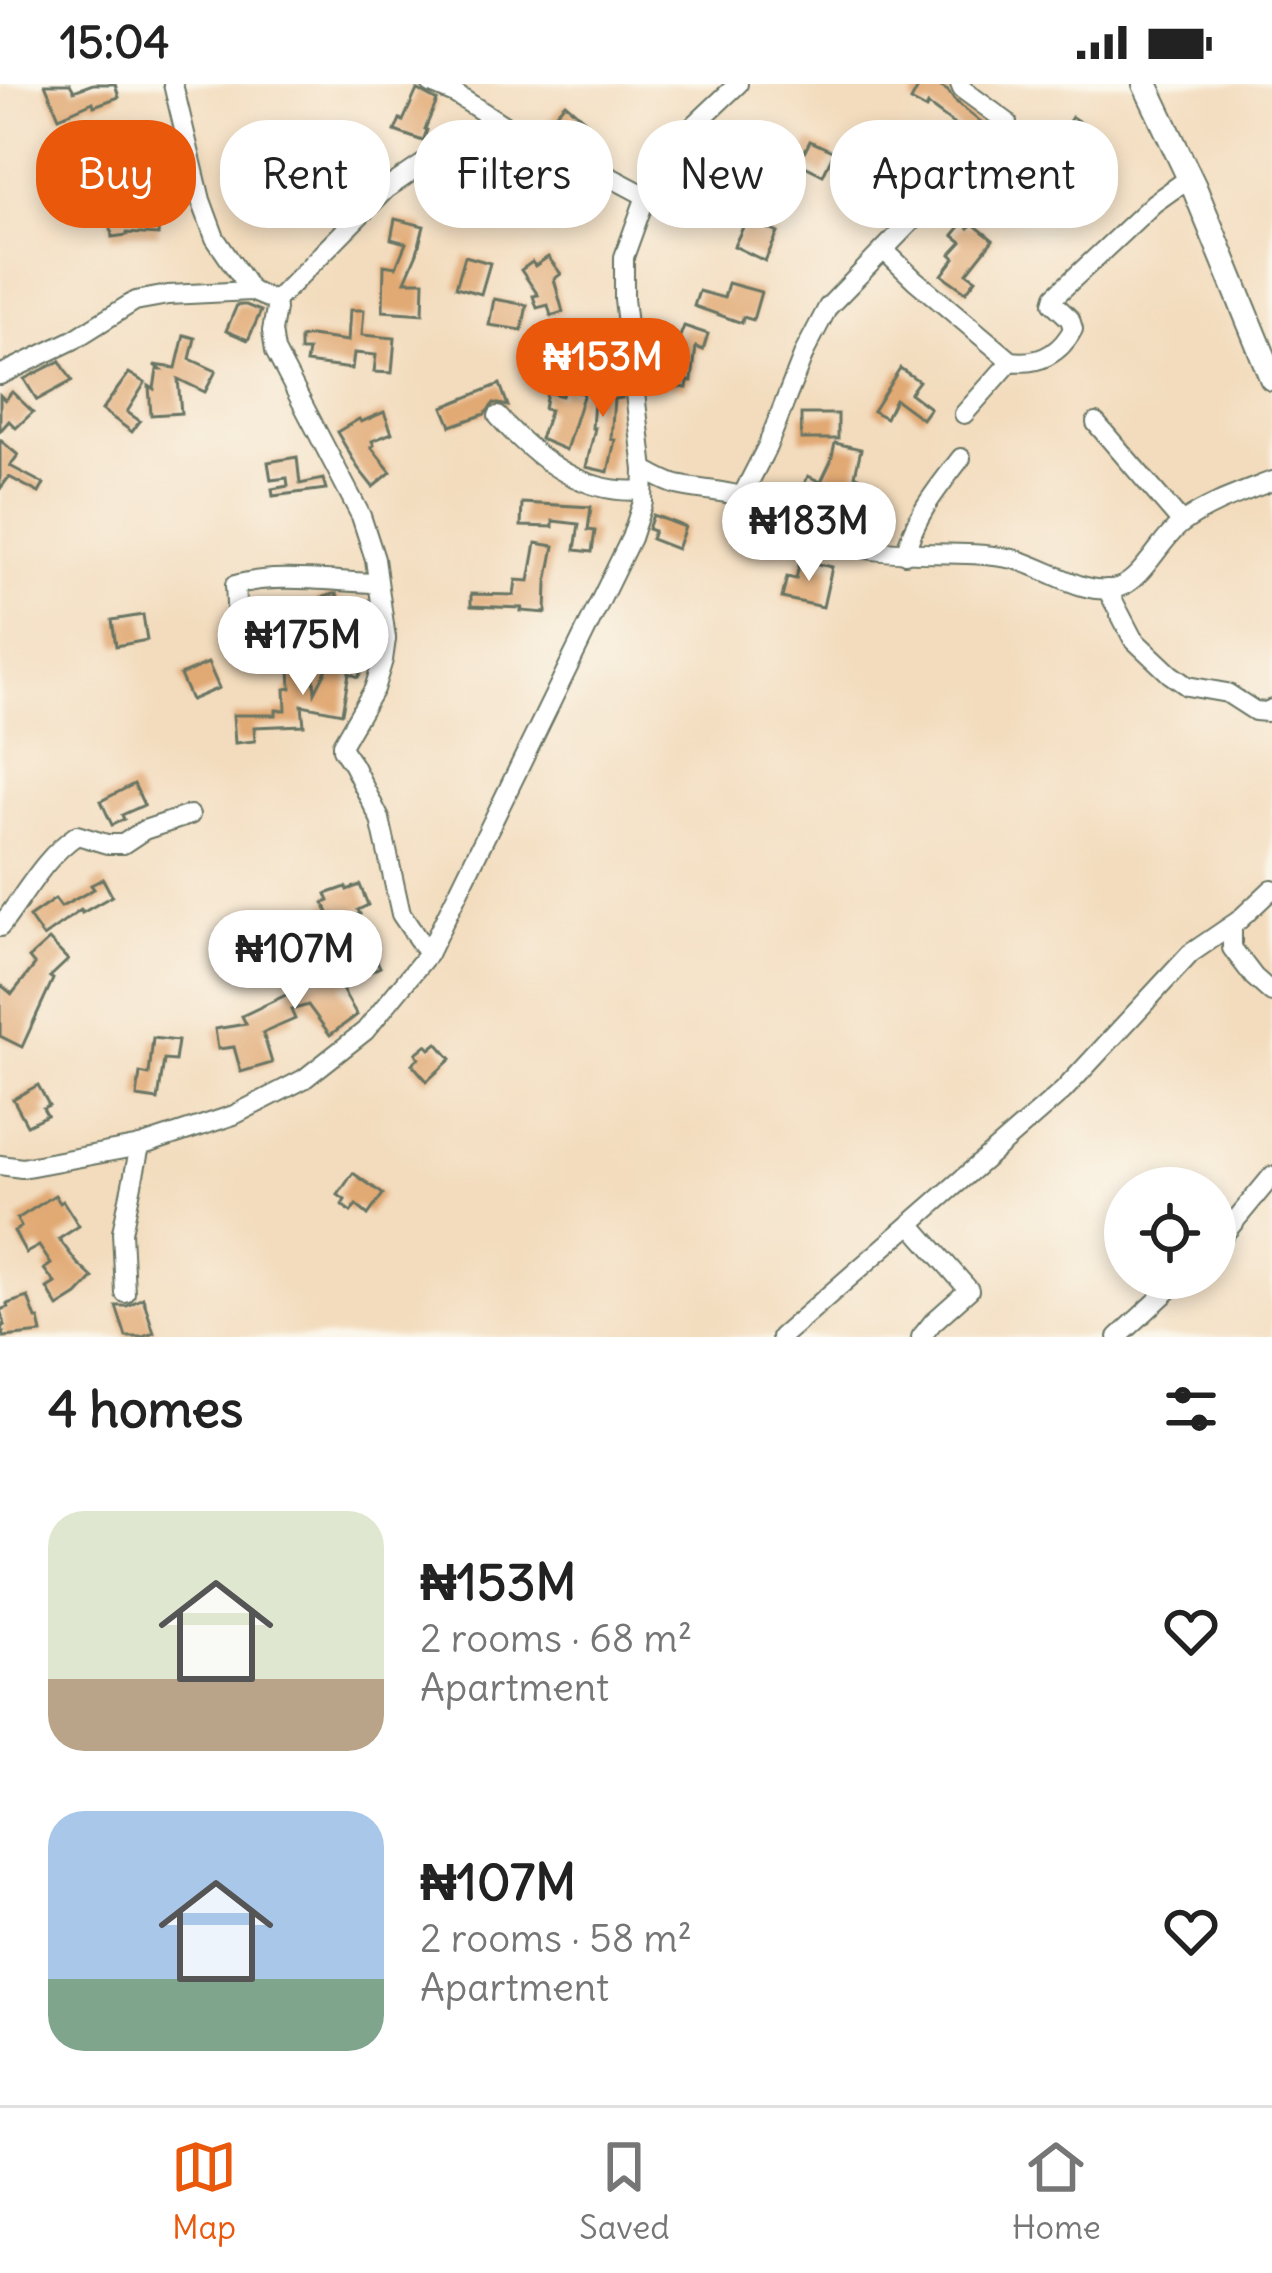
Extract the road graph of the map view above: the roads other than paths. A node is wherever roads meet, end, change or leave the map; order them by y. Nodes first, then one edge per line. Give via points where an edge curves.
1 (173, 84) edge
2 (431, 84) edge
3 (738, 84) edge
4 (960, 84) edge
5 (1145, 84) edge
6 (497, 120) edge
7 (700, 120) edge
8 (1004, 120) edge
9 (414, 170) edge
10 (1189, 178) junction
11 (637, 221) edge
12 (906, 228) edge
13 (885, 250) junction
14 (250, 291) junction
15 (275, 301) junction
16 (1011, 361) junction
17 (0, 375) edge
18 (1272, 378) edge
19 (964, 414) dead end
20 (497, 416) dead end
21 (1096, 422) dead end
22 (961, 458) dead end
23 (644, 480) junction
24 (1272, 481) edge
25 (742, 496) junction
26 (1182, 523) junction
27 (905, 554) junction
28 (377, 583) junction
29 (1107, 589) junction
30 (386, 639) junction
31 (1272, 709) edge
32 (190, 815) dead end
33 (1272, 889) edge
34 (1232, 926) junction
35 (0, 927) edge
36 (428, 955) junction
37 (1272, 993) edge
38 (140, 1146) junction
39 (0, 1165) edge
40 (1272, 1176) edge
41 (1236, 1220) edge
42 (911, 1224) junction
43 (124, 1293) dead end
44 (1159, 1299) edge
45 (781, 1337) edge
46 (921, 1337) edge
47 (1118, 1337) edge

1 - 14 street via 215,238
2 - 6 street
3 - 7 street
4 - 8 street
5 - 10 main road
9 - 15 street
10 - 16 street via 1055,296 1073,329 1061,346 1041,360
10 - 18 main road
11 - 23 street via 624,257 624,299
12 - 13 street
13 - 16 street
13 - 25 street via 828,307
14 - 15 street
14 - 17 street via 135,302
15 - 28 street via 275,351 361,516
16 - 19 street
20 - 23 street via 538,456 580,480 613,490
21 - 26 street
22 - 27 street via 924,505
23 - 25 street
23 - 36 street via 631,538
24 - 26 street
25 - 27 street via 844,543
26 - 29 street via 1128,583
27 - 29 street via 1013,559
28 - 30 street
28 - 30 street via 242,583 235,585 237,618 250,657
29 - 31 street via 1133,639 1170,674 1255,711
30 - 36 street via 374,689 342,749 380,819 401,914
32 - 35 street via 123,844 77,836
33 - 34 street
34 - 37 street via 1232,947
34 - 42 street via 1191,953 1064,1091
36 - 38 street via 365,1031 304,1079 234,1115
38 - 39 street
38 - 43 street via 122,1232
40 - 41 street
42 - 45 street
42 - 46 street via 969,1290
44 - 47 street

